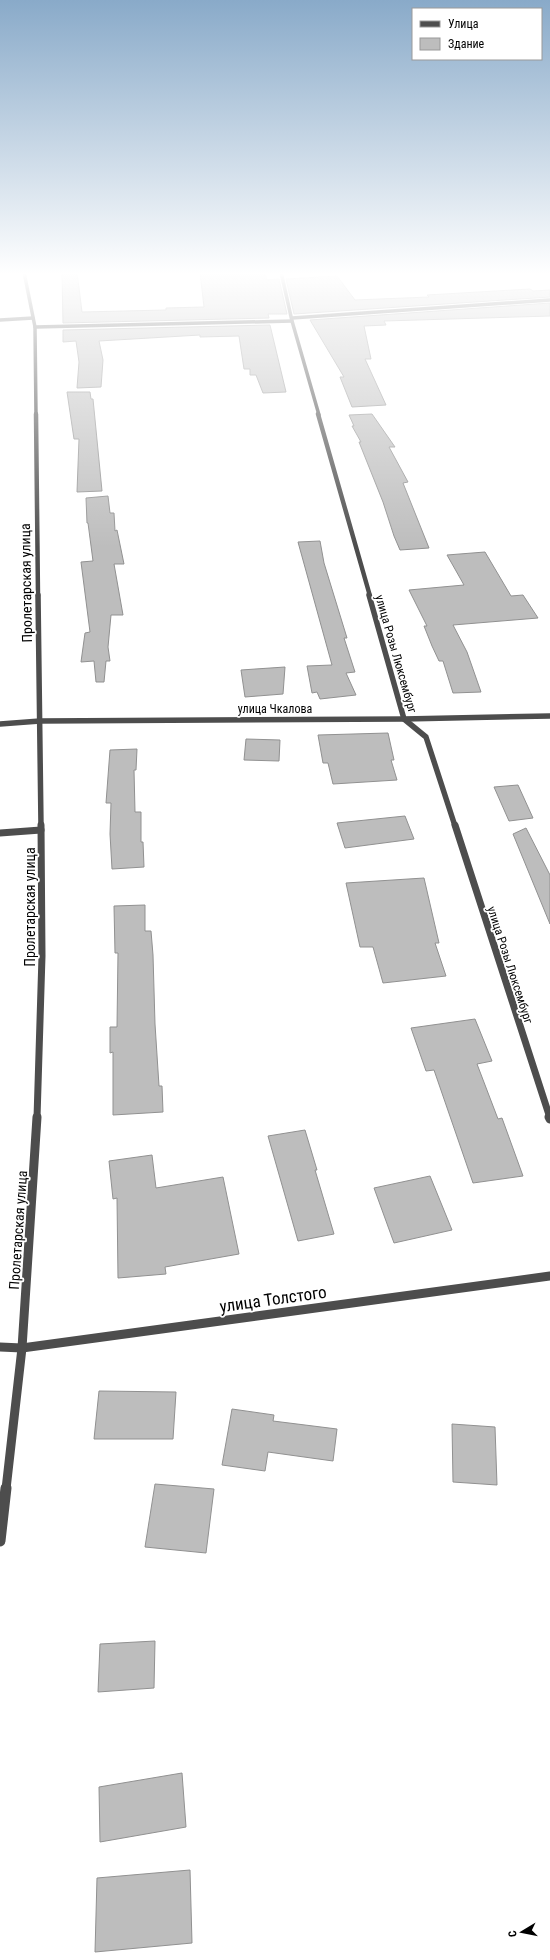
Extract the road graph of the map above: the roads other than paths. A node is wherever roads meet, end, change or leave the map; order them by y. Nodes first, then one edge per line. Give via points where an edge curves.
1 (35, 363) edge
2 (304, 363) edge
3 (550, 716) edge
4 (404, 719) junction
5 (40, 721) junction
6 (0, 724) edge
7 (41, 830) junction
8 (0, 833) edge
9 (550, 1119) edge
10 (550, 1276) edge
11 (0, 1347) edge
12 (22, 1348) junction
13 (0, 1541) edge

1 - 5 street, Пролетарская улица
2 - 4 street, улица Розы Люксембург
3 - 4 street, улица Чкалова
4 - 5 street, улица Чкалова
4 - 9 street, улица Розы Люксембург via 426,737
5 - 6 street, улица Чкалова
5 - 7 street, Пролетарская улица
7 - 8 street
7 - 12 street, Пролетарская улица via 42,956 38,1117
10 - 12 street, улица Толстого
11 - 12 street, улица Толстого
12 - 13 street, Пролетарская улица

